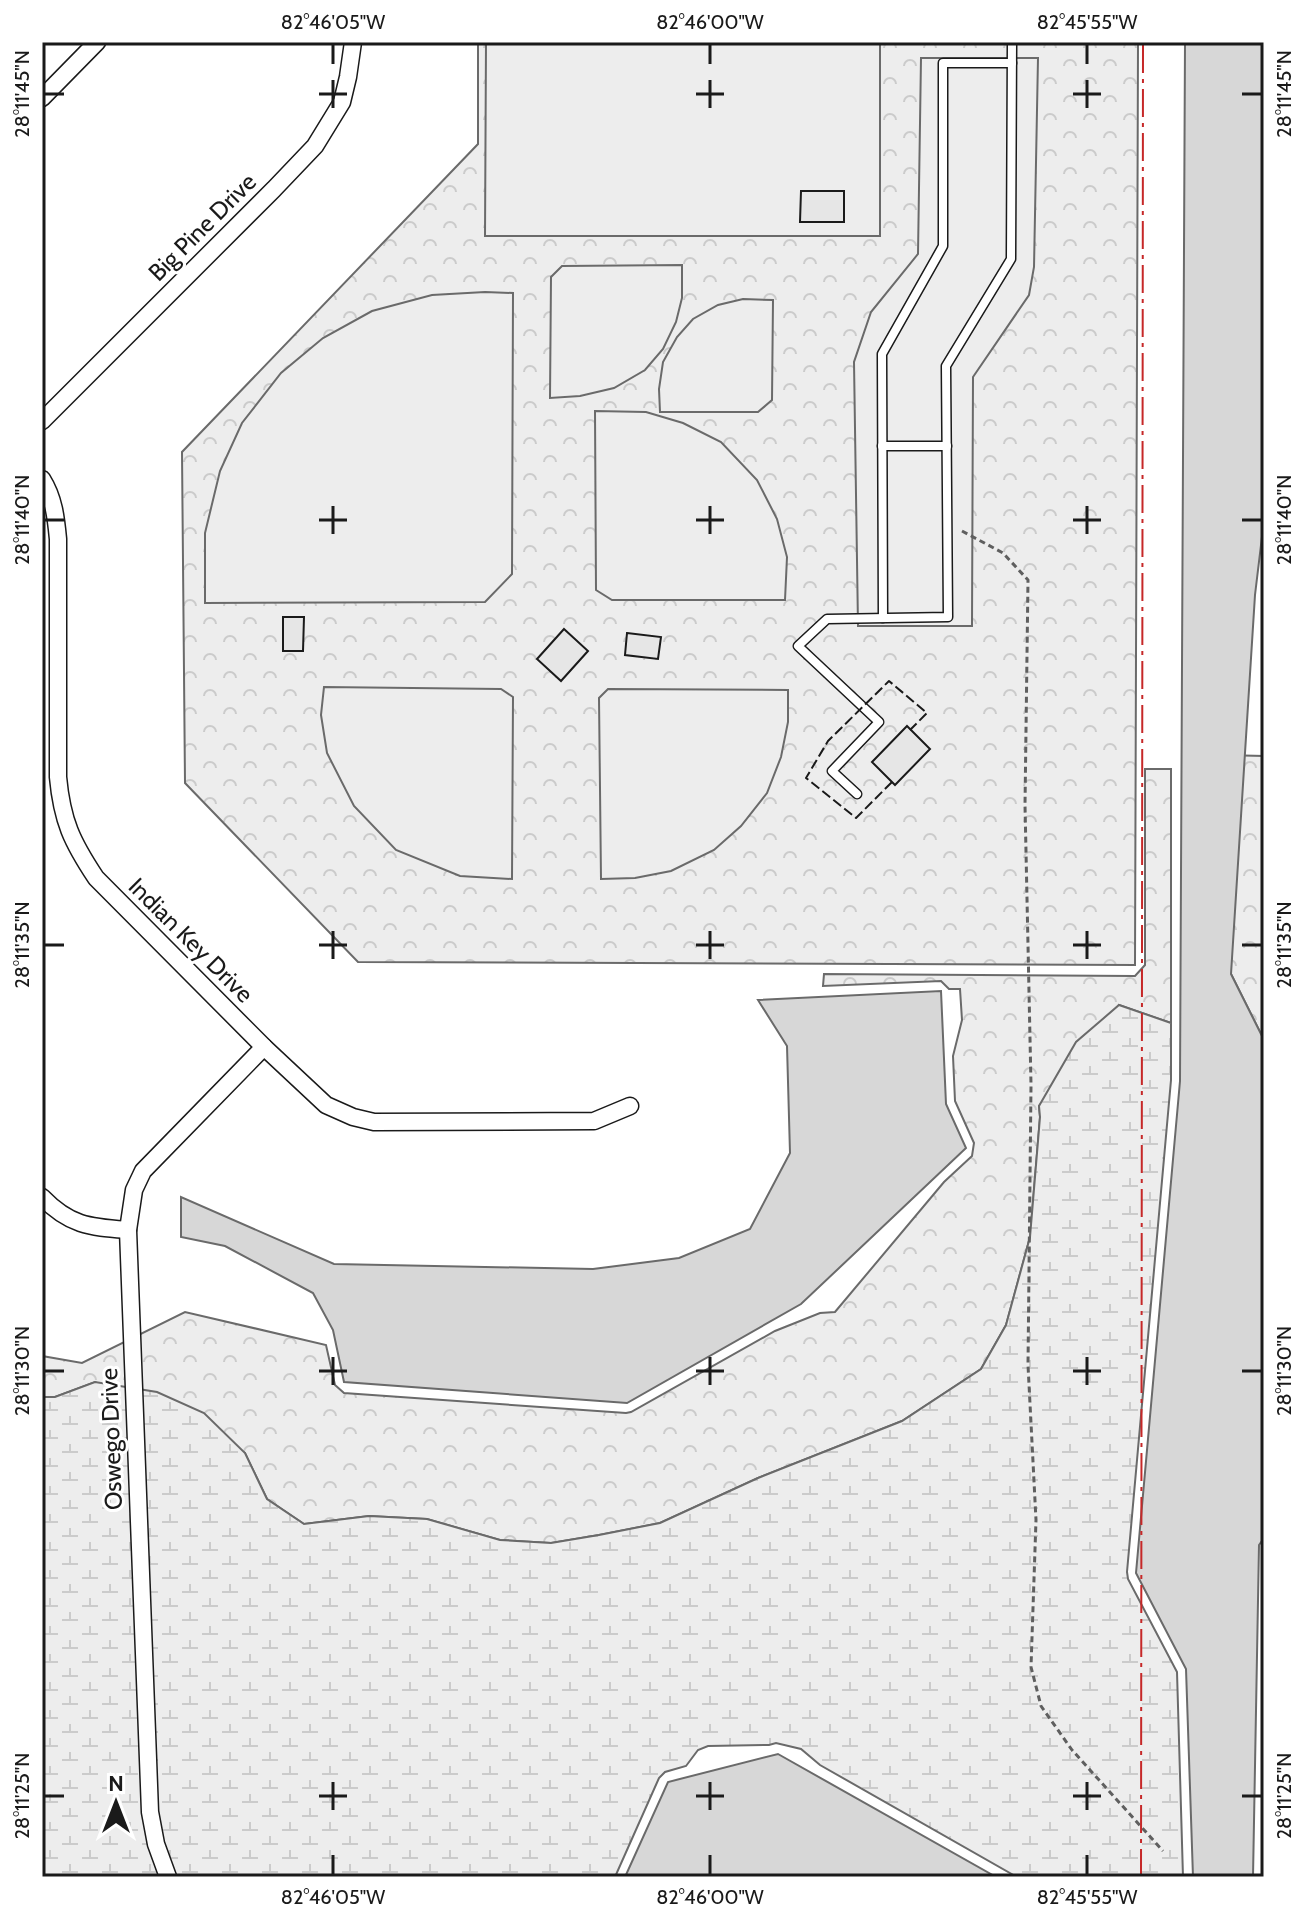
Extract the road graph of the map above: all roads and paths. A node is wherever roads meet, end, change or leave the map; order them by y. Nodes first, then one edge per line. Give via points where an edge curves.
1 (97, 42) edge
2 (353, 42) edge
3 (1012, 42) edge
4 (1012, 63) junction
5 (42, 98) edge
6 (42, 421) edge
7 (882, 446) junction
8 (947, 446) junction
9 (42, 479) edge
10 (947, 524) junction
11 (883, 618) junction
12 (857, 794) dead end
13 (264, 1047) junction
14 (630, 1106) dead end
15 (42, 1197) edge
16 (128, 1230) junction
17 (1163, 1851) dead end
18 (168, 1877) edge

1 - 5 street
2 - 6 street, Big Pine Drive via 342,102 315,146
3 - 4 lane
4 - 7 lane via 943,63 943,246 882,354
4 - 8 lane via 1011,259 946,366
7 - 8 lane
7 - 11 lane
8 - 10 lane
9 - 13 street, Indian Key Drive via 55,509 58,539 58,777 66,824 96,878
10 - 11 lane via 948,617
10 - 17 path via 1003,553 1028,580 1028,1365 1036,1520 1031,1667 1041,1706 1072,1750
11 - 12 lane via 827,619 798,646 879,722 832,771
13 - 14 street, Indian Key Drive via 326,1105 374,1122 594,1121
13 - 16 street, Oswego Drive via 143,1171 134,1190
15 - 16 street via 71,1220 92,1228
16 - 18 street, Oswego Drive via 150,1812

